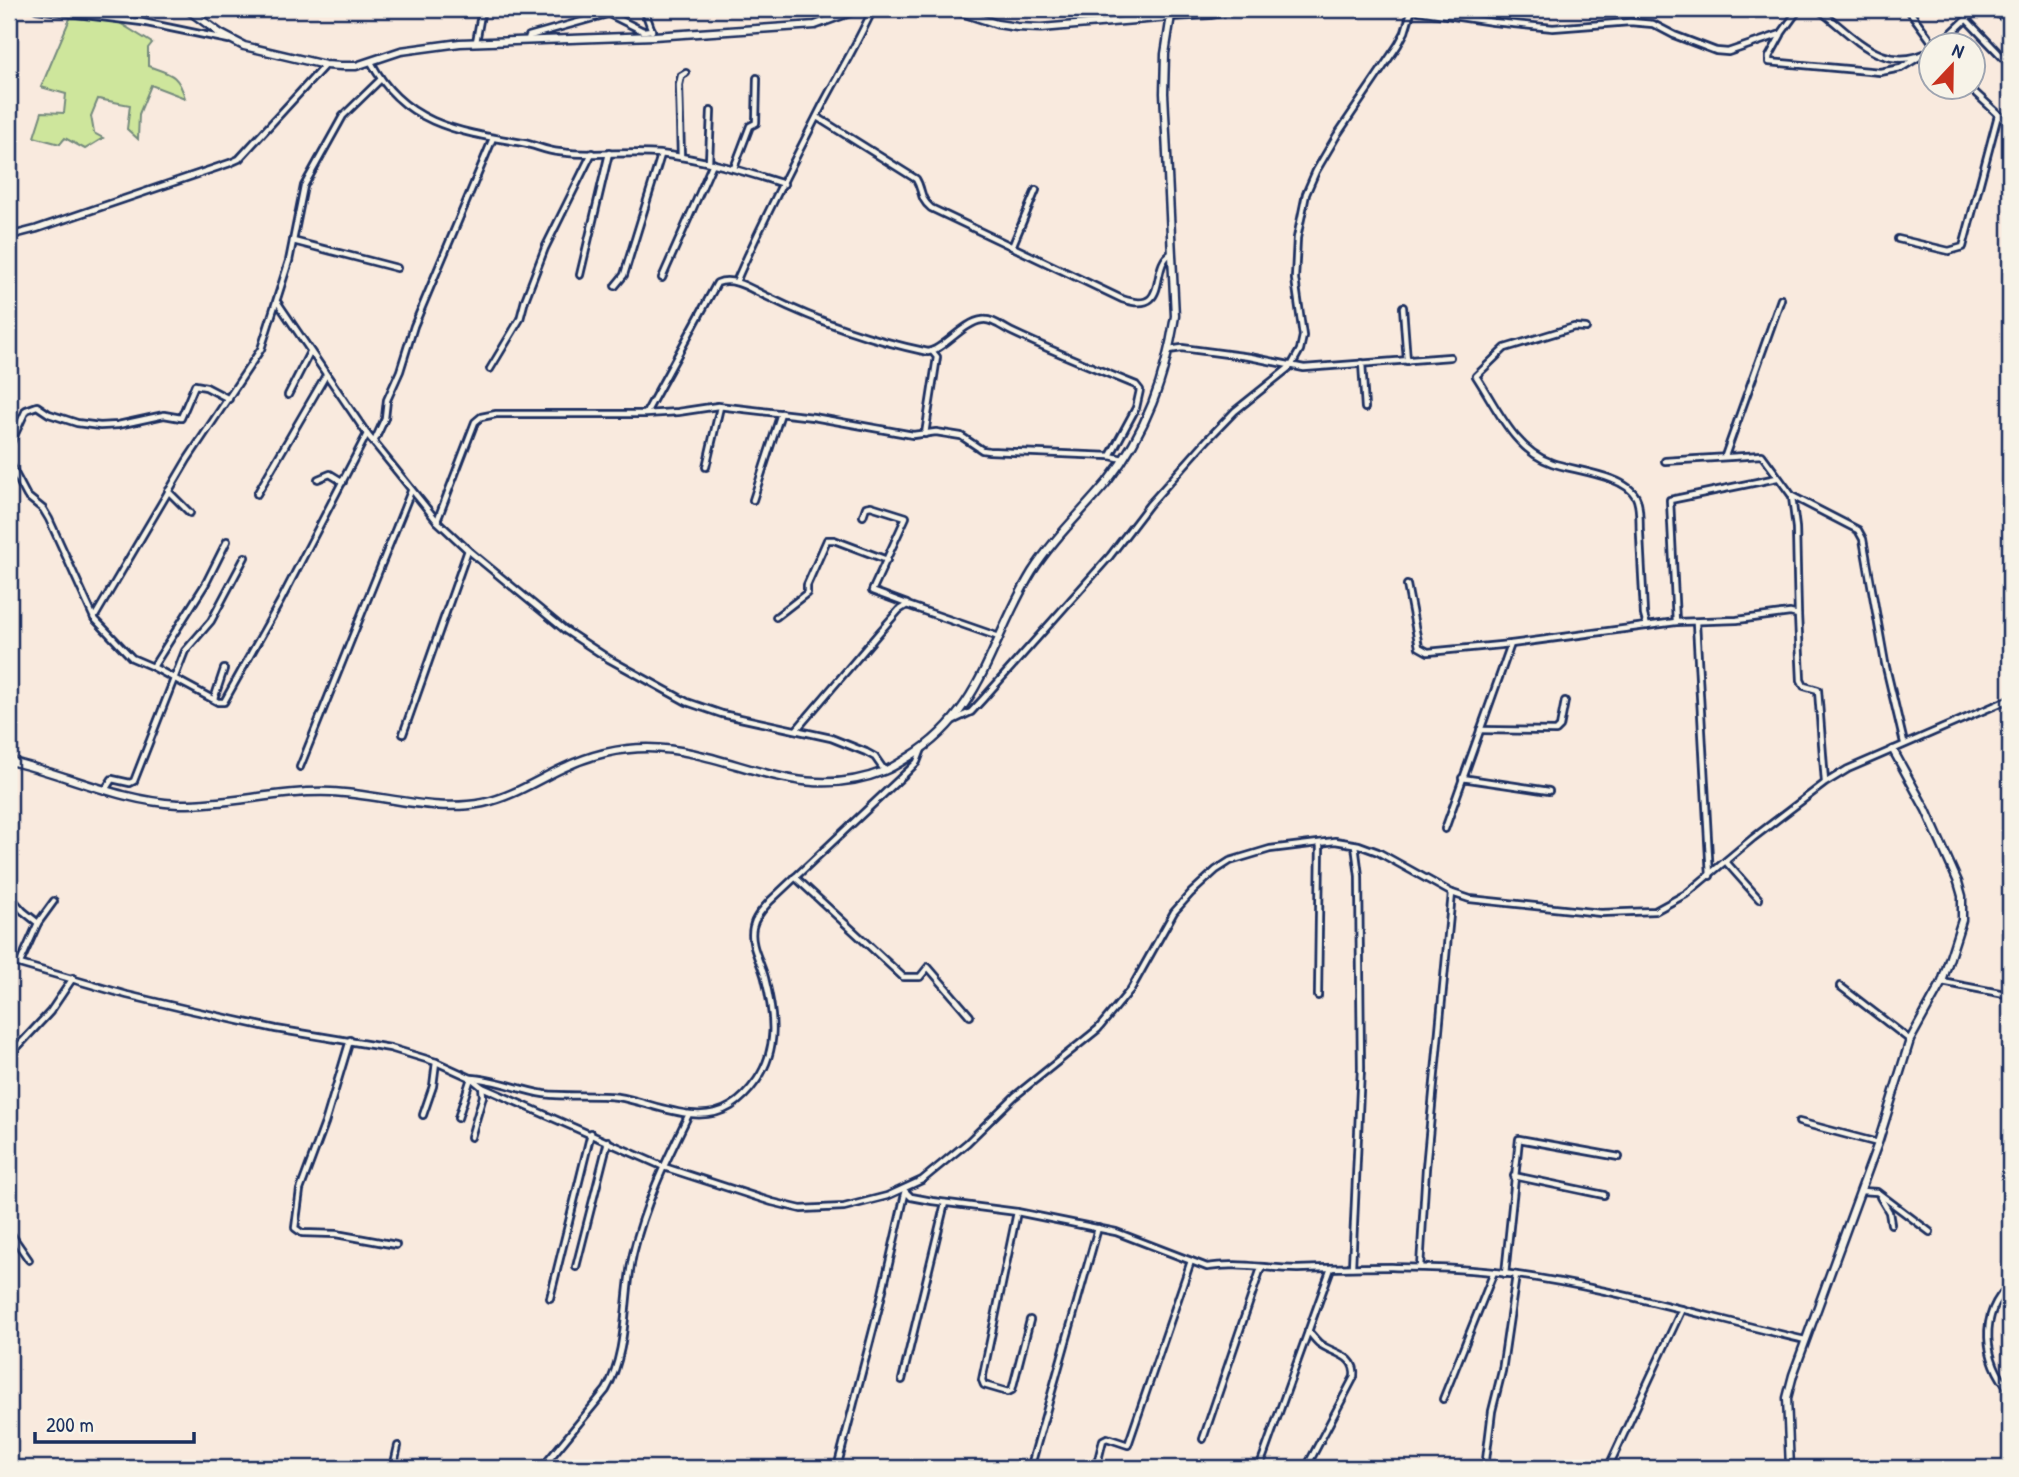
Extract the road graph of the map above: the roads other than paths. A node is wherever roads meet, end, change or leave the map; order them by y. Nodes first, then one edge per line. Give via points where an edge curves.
1 (36, 9) edge
2 (187, 9) edge
3 (482, 9) edge
4 (625, 9) edge
5 (644, 9) edge
6 (859, 9) edge
7 (873, 9) edge
8 (951, 9) edge
9 (1172, 9) edge
10 (1247, 9) edge
11 (1799, 9) edge
12 (1818, 9) edge
13 (1908, 9) edge
14 (1977, 9) edge
15 (1991, 9) edge
16 (1412, 10) edge
17 (608, 13) junction
18 (1170, 17) junction
19 (1967, 20) junction
20 (2010, 22) edge
21 (1925, 32) edge
22 (1953, 32) edge
23 (653, 33) junction
24 (1781, 34) junction
25 (233, 41) junction
26 (528, 41) junction
27 (476, 42) junction
28 (1918, 57) edge
29 (1918, 58) edge
30 (371, 62) junction
31 (325, 65) junction
32 (2010, 65) edge
33 (686, 73) dead end
34 (757, 78) dead end
35 (380, 79) junction
36 (1985, 102) edge
37 (711, 111) dead end
38 (1998, 115) junction
39 (817, 117) junction
40 (2010, 125) edge
41 (493, 138) junction
42 (592, 153) junction
43 (609, 153) junction
44 (661, 155) junction
45 (681, 157) junction
46 (711, 163) junction
47 (734, 168) junction
48 (784, 184) junction
49 (1036, 190) dead end
50 (9, 236) edge
51 (1898, 239) dead end
52 (293, 241) junction
53 (1012, 247) junction
54 (1172, 253) junction
55 (397, 268) dead end
56 (580, 275) dead end
57 (662, 278) dead end
58 (736, 282) junction
59 (615, 286) dead end
60 (1781, 299) dead end
61 (278, 303) junction
62 (1404, 307) dead end
63 (1586, 328) dead end
64 (1169, 350) junction
65 (310, 351) junction
66 (932, 351) junction
67 (1450, 357) dead end
68 (1407, 360) junction
69 (1362, 363) junction
70 (1291, 366) junction
71 (490, 369) dead end
72 (326, 375) junction
73 (288, 395) dead end
74 (229, 399) junction
75 (720, 407) junction
76 (1365, 408) dead end
77 (781, 412) junction
78 (645, 414) junction
79 (367, 434) junction
80 (925, 434) junction
81 (373, 442) junction
82 (9, 447) edge
83 (1110, 456) junction
84 (1724, 457) junction
85 (1123, 459) junction
86 (1665, 461) dead end
87 (9, 462) edge
88 (706, 467) dead end
89 (1777, 478) junction
90 (318, 479) dead end
91 (343, 482) junction
92 (411, 490) junction
93 (168, 491) junction
94 (257, 494) dead end
95 (1792, 496) junction
96 (753, 500) dead end
97 (190, 513) dead end
98 (863, 516) dead end
99 (438, 521) junction
100 (227, 541) dead end
101 (468, 550) junction
102 (245, 557) dead end
103 (887, 559) junction
104 (1407, 585) dead end
105 (907, 605) junction
106 (1798, 615) junction
107 (776, 617) dead end
108 (94, 618) junction
109 (1675, 622) junction
110 (1696, 623) junction
111 (1647, 626) junction
112 (999, 637) junction
113 (1511, 644) junction
114 (153, 667) junction
115 (224, 669) dead end
116 (175, 680) junction
117 (214, 699) junction
118 (2010, 699) edge
119 (1564, 701) dead end
120 (954, 720) junction
121 (797, 729) junction
122 (1479, 730) junction
123 (403, 734) dead end
124 (1904, 743) junction
125 (923, 748) junction
126 (1893, 750) junction
127 (9, 761) edge
128 (300, 767) dead end
129 (884, 771) junction
130 (1462, 778) junction
131 (1825, 783) junction
132 (105, 791) junction
133 (1549, 791) dead end
134 (1444, 829) dead end
135 (1320, 843) junction
136 (1354, 845) junction
137 (1727, 863) junction
138 (1710, 876) junction
139 (795, 877) junction
140 (1452, 893) junction
141 (9, 895) edge
142 (1759, 899) dead end
143 (54, 901) dead end
144 (38, 923) junction
145 (9, 961) edge
146 (20, 963) junction
147 (73, 978) junction
148 (1942, 982) junction
149 (1840, 985) dead end
150 (2010, 995) edge
151 (1318, 996) dead end
152 (970, 1016) dead end
153 (350, 1040) junction
154 (1910, 1040) junction
155 (9, 1056) edge
156 (436, 1062) junction
157 (471, 1078) junction
158 (482, 1087) junction
159 (688, 1114) junction
160 (423, 1115) dead end
161 (458, 1118) dead end
162 (1798, 1122) dead end
163 (591, 1133) junction
164 (471, 1137) dead end
165 (608, 1141) junction
166 (1878, 1143) junction
167 (1619, 1157) dead end
168 (664, 1167) junction
169 (1514, 1176) junction
170 (1871, 1190) junction
171 (905, 1191) junction
172 (1861, 1191) junction
173 (1604, 1195) dead end
174 (946, 1203) junction
175 (1017, 1212) junction
176 (1891, 1224) dead end
177 (1098, 1228) junction
178 (9, 1231) edge
179 (1930, 1232) dead end
180 (396, 1245) dead end
181 (29, 1260) dead end
182 (1191, 1261) junction
183 (576, 1267) dead end
184 (1352, 1267) junction
185 (1261, 1268) junction
186 (1331, 1268) junction
187 (1420, 1268) junction
188 (1494, 1272) junction
189 (1505, 1274) junction
190 (1516, 1275) junction
191 (2010, 1285) edge
192 (550, 1298) dead end
193 (1682, 1310) junction
194 (1030, 1320) dead end
195 (1308, 1331) junction
196 (1805, 1340) junction
197 (902, 1380) dead end
198 (2010, 1391) edge
199 (1443, 1399) dead end
200 (1203, 1439) dead end
201 (398, 1446) dead end
202 (839, 1460) dead end
203 (1032, 1462) dead end
204 (393, 1468) edge
205 (541, 1468) edge
206 (1096, 1468) edge
207 (1259, 1468) edge
208 (1306, 1468) edge
209 (1485, 1468) edge
210 (1608, 1468) edge
211 (1790, 1468) edge

1 - 25 street via 142,22
2 - 25 main road
3 - 27 street
4 - 17 street
5 - 23 street
6 - 23 main road via 815,25
7 - 39 street
8 - 18 main road via 997,24 1041,28
9 - 18 main road
10 - 18 street
11 - 24 street
12 - 28 street via 1884,57
13 - 21 street
14 - 19 street
15 - 20 street
16 - 24 street via 1553,28 1653,24 1728,52
16 - 70 street via 1402,37 1322,159 1306,194 1294,279 1303,336
17 - 23 street
17 - 26 street via 529,36
18 - 54 main road via 1164,93
19 - 22 street
19 - 32 street
23 - 26 main road
24 - 29 street via 1769,62 1880,72 1901,68
25 - 31 main road
26 - 27 main road
27 - 30 main road via 401,51
30 - 31 main road
30 - 35 street
31 - 50 street via 239,159
33 - 45 street via 679,85
34 - 47 street via 756,123 750,127
35 - 41 street via 417,114
35 - 52 street via 343,116 309,174
36 - 38 street
37 - 46 street
38 - 40 street
38 - 51 street via 1963,247 1949,251
39 - 48 street
39 - 53 street via 916,179 921,197 931,208
41 - 42 street via 558,152
41 - 81 street via 414,326
42 - 43 street
42 - 71 street via 545,248 520,319
43 - 44 street
43 - 56 street
44 - 45 street
44 - 59 street via 624,275
45 - 46 street
46 - 47 street
46 - 57 street
47 - 48 street
48 - 58 street
49 - 53 street
52 - 55 street
52 - 61 street
53 - 54 street via 1139,303 1156,292 1162,262
54 - 64 main road via 1175,316
58 - 66 street via 834,327
58 - 78 street via 717,283
60 - 84 street
61 - 65 street
61 - 74 street via 261,349
62 - 68 street
63 - 111 street via 1574,327 1504,348 1476,376 1529,452 1616,480 1635,496
64 - 70 street via 1251,357
64 - 85 main road via 1145,423
65 - 72 street
65 - 73 street
66 - 80 street via 937,357
66 - 83 street via 976,322 987,320 1136,385 1140,390 1136,408
67 - 68 street
68 - 69 street
69 - 70 street
69 - 76 street
70 - 120 street via 1208,439 983,699
72 - 79 street
72 - 94 street
74 - 82 street via 195,386 181,418 164,415 110,426 77,423 32,406
74 - 93 street
75 - 77 street
75 - 78 street
75 - 88 street
77 - 80 street
77 - 96 street
78 - 99 street via 481,417 472,429
79 - 81 street
79 - 91 street
80 - 83 street via 961,436 989,451
81 - 92 street
83 - 85 street
84 - 86 street
84 - 89 street via 1762,455
85 - 112 main road via 1035,567
87 - 108 street via 27,496 49,519
89 - 95 street
89 - 109 street via 1670,500
90 - 91 street via 330,474
91 - 117 street via 226,700
92 - 99 street
92 - 128 street
93 - 97 street
93 - 108 street
95 - 106 street
95 - 124 street via 1856,528 1861,535
98 - 103 street via 871,506 906,517
99 - 101 street
100 - 114 street
101 - 121 street via 565,630 661,688 708,710
101 - 123 street
102 - 116 street via 211,621 185,651
103 - 105 street via 872,591
103 - 107 street via 827,540 807,593
104 - 113 street via 1423,651
105 - 112 street
105 - 121 street
106 - 110 street
106 - 131 street via 1801,680 1805,687 1818,690
108 - 114 street via 126,654
109 - 110 street
109 - 111 street
110 - 138 street
111 - 113 street
112 - 120 main road via 978,684
113 - 122 street
114 - 116 street
115 - 117 street
116 - 117 street
116 - 132 street via 134,780 112,779
118 - 124 street
119 - 122 street via 1556,731
120 - 125 main road
121 - 129 street via 866,752
122 - 130 street
124 - 126 street
125 - 129 main road
125 - 139 street via 917,762
126 - 131 street
126 - 148 main road via 1926,810 1962,896 1961,926
127 - 132 main road
129 - 132 main road via 853,780 808,783 687,753 631,749 586,759 484,803 458,806 328,792 179,804
130 - 133 street
130 - 134 street
131 - 137 street
135 - 136 street
135 - 151 street
135 - 171 street via 1270,849 1216,870 1174,912 1131,989 1109,1018 938,1168
136 - 140 street via 1397,861
136 - 184 street via 1359,876 1361,1068
137 - 138 street
137 - 142 street
138 - 140 street via 1674,903 1633,913 1490,902
139 - 152 street via 903,977 920,976 928,967
139 - 159 street via 757,916 752,928 772,1014 770,1058 732,1106 716,1113
140 - 187 street
141 - 144 street
143 - 144 street
144 - 146 street
145 - 146 street
146 - 147 street
147 - 153 street via 203,1013
147 - 155 street via 50,1012
148 - 150 street
148 - 154 main road
149 - 154 street
153 - 156 street
153 - 180 street via 299,1190 295,1228 302,1233
154 - 166 main road
156 - 157 street
156 - 160 street
157 - 158 street
157 - 159 street via 544,1094 621,1098
157 - 161 street
158 - 163 street
158 - 164 street via 484,1096
159 - 168 street
162 - 166 street
163 - 165 street
163 - 192 street
165 - 168 street
165 - 183 street
166 - 172 main road
167 - 169 street via 1518,1139
168 - 171 street via 801,1209 845,1207
168 - 205 street via 649,1197 635,1246 612,1380
169 - 173 street
169 - 189 street
170 - 172 street
170 - 176 street via 1885,1204
170 - 179 street
171 - 174 street via 915,1198
171 - 202 street
172 - 196 main road
174 - 175 street
174 - 197 street
175 - 177 street
175 - 194 street via 984,1385 1009,1392 1013,1389
177 - 182 street
177 - 203 street
178 - 181 street
182 - 185 street via 1207,1267
182 - 206 street via 1128,1445 1104,1440
184 - 186 street
184 - 187 street
185 - 186 street
185 - 200 street
186 - 195 street
187 - 188 street
188 - 189 street
188 - 199 street
189 - 190 street
190 - 193 street
190 - 209 street
191 - 198 street via 1993,1309 1987,1333 1988,1349
193 - 196 street
193 - 210 street
195 - 207 street
195 - 208 street via 1355,1368
196 - 211 main road via 1787,1398
201 - 204 street

